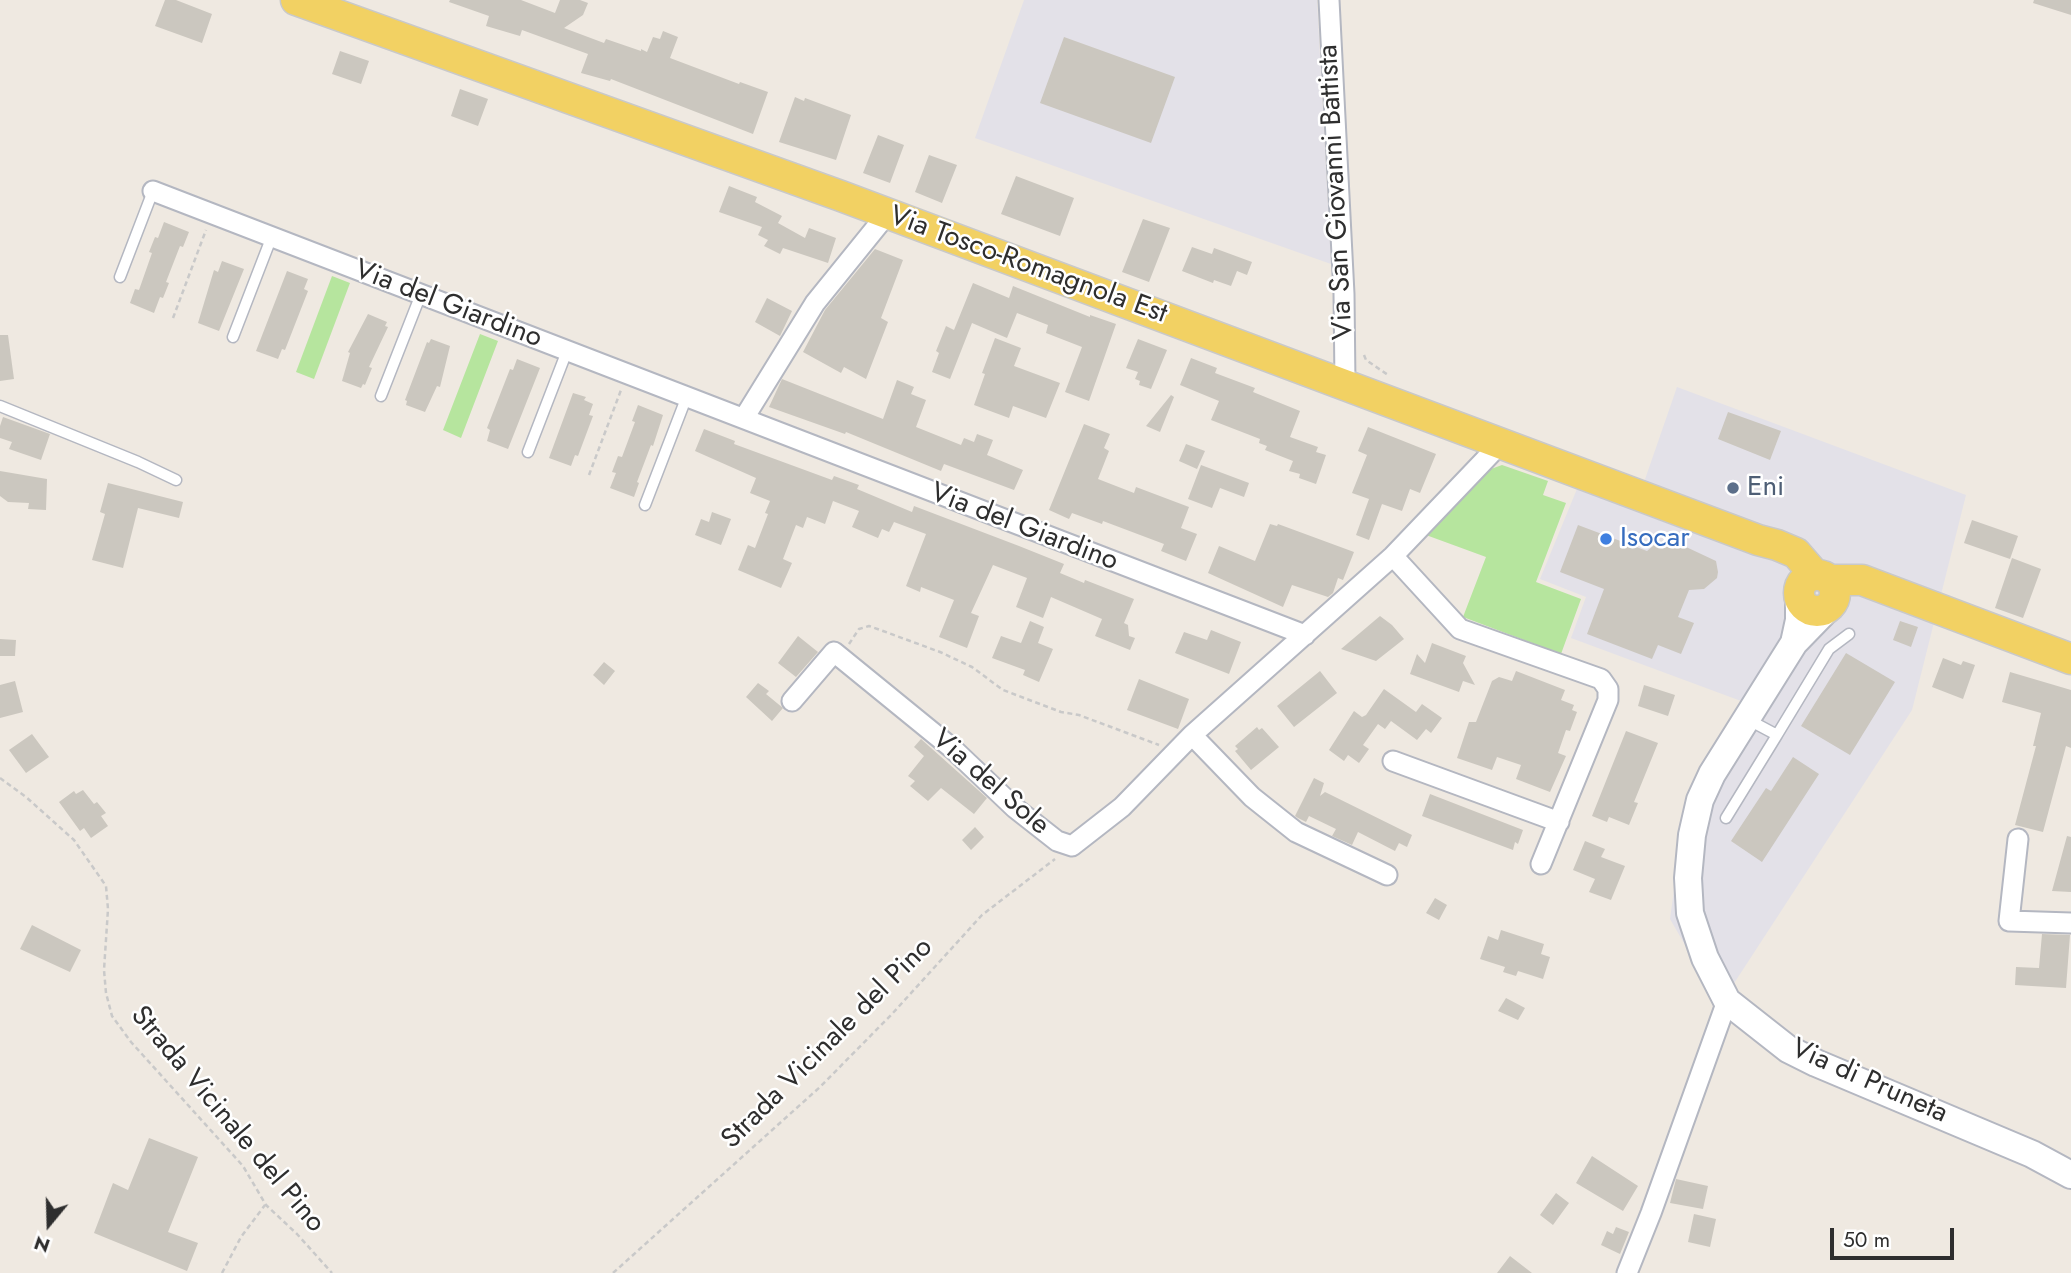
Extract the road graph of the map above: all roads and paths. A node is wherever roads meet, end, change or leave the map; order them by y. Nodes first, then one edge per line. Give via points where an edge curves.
1 (296, 0) edge
2 (1329, 0) edge
3 (153, 191) joint
4 (212, 214) junction
5 (887, 214) junction
6 (272, 236) junction
7 (120, 277) dead end
8 (421, 294) junction
9 (173, 318) dead end
10 (233, 337) dead end
11 (568, 351) junction
12 (1363, 353) dead end
13 (628, 374) junction
14 (1345, 384) junction
15 (381, 396) dead end
16 (687, 396) junction
17 (1401, 405) junction
18 (0, 406) edge
19 (744, 418) junction
20 (1500, 443) junction
21 (528, 452) dead end
22 (589, 475) dead end
23 (176, 480) dead end
24 (645, 505) dead end
25 (1393, 556) junction
26 (1818, 591) junction
27 (1849, 634) dead end
28 (1305, 635) junction
29 (839, 656) junction
30 (2071, 659) edge
31 (792, 701) dead end
32 (1747, 719) junction
33 (1777, 734) junction
34 (1192, 736) junction
35 (1174, 753) junction
36 (1393, 761) dead end
37 (0, 778) edge
38 (1726, 818) dead end
39 (1559, 822) junction
40 (2018, 839) dead end
41 (1072, 846) junction
42 (1541, 864) dead end
43 (1387, 875) dead end
44 (2071, 923) edge
45 (1727, 1001) junction
46 (2071, 1175) edge
47 (266, 1205) junction
48 (222, 1273) edge
49 (332, 1273) edge
50 (613, 1273) edge
51 (1627, 1273) edge

1 - 5 main road, Via Tosco-Romagnola Est
2 - 14 street, Via San Giovanni Battista
3 - 4 street, Via del Giardino
3 - 7 lane
4 - 6 street, Via del Giardino
4 - 9 path
5 - 14 main road, Via Tosco-Romagnola Est
5 - 19 street via 815,303
6 - 8 street, Via del Giardino
6 - 10 lane
8 - 11 street, Via del Giardino
8 - 15 lane
11 - 13 street, Via del Giardino
11 - 21 lane
12 - 17 path via 1402,387
13 - 16 street, Via del Giardino
13 - 22 path
14 - 17 main road, Via Tosco-Romagnola Est
16 - 19 street, Via del Giardino
16 - 24 lane
17 - 20 main road, Via Tosco-Romagnola Est
18 - 23 lane
19 - 28 street, Via del Giardino
20 - 25 street, Via del Sole
20 - 26 main road, Via Tosco-Romagnola Est via 1777,545 1796,554
25 - 28 street, Via del Sole
25 - 39 street via 1460,629 1601,679 1608,689
26 - 30 main road via 1882,589
26 - 32 main road, Via di Pruneta via 1799,620 1794,643
27 - 33 lane via 1829,649
28 - 34 street, Via del Sole
29 - 31 street via 834,652
29 - 35 path via 859,629 869,626 972,667 1003,690 1144,738
29 - 41 street, Via del Sole via 953,749 1015,808 1056,841
32 - 33 lane
32 - 45 main road, Via di Pruneta via 1700,800 1689,863 1690,913 1705,958
33 - 38 lane
34 - 35 street, Via del Sole
34 - 43 street via 1252,797 1296,832
35 - 41 street, Via del Sole via 1122,807
36 - 39 street
37 - 47 path, Strada Vicinale del Pino via 74,840 106,886 104,970 112,1016 243,1166
39 - 42 street
40 - 44 street via 2009,921
41 - 50 path, Strada Vicinale del Pino via 982,915 820,1087
45 - 46 main road, Via di Pruneta via 1807,1059 2032,1154
45 - 51 street
47 - 48 path via 241,1237
47 - 49 path, Strada Vicinale del Pino

